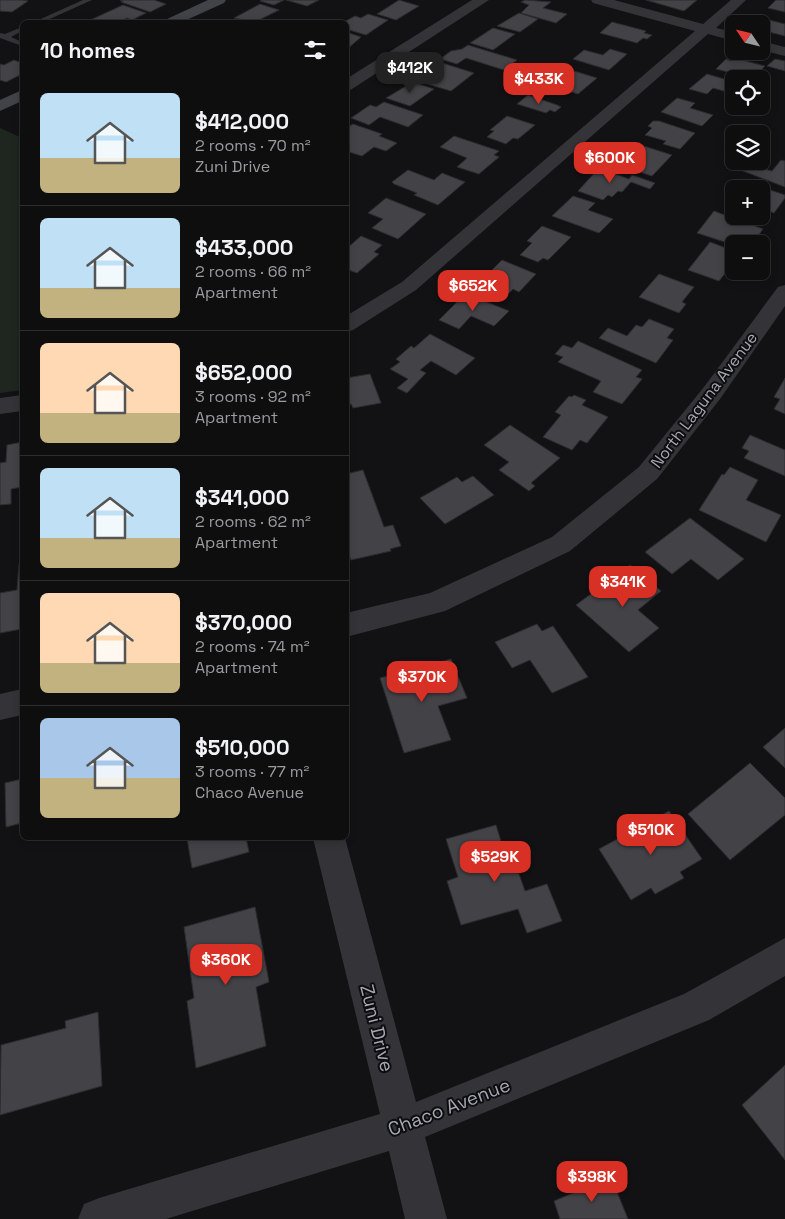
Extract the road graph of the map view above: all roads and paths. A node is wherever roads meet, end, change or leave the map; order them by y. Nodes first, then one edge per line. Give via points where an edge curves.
1 (89, 0) edge
2 (219, 0) edge
3 (482, 0) edge
4 (598, 0) edge
5 (739, 0) edge
6 (43, 20) edge
7 (176, 20) edge
8 (705, 30) junction
9 (20, 31) edge
10 (725, 35) edge
11 (2, 36) edge
12 (20, 43) edge
13 (770, 48) edge
14 (785, 52) edge
15 (349, 84) edge
16 (20, 96) edge
17 (0, 106) edge
18 (785, 291) edge
19 (349, 323) edge
20 (20, 403) edge
21 (0, 406) edge
22 (349, 624) edge
23 (20, 702) edge
24 (0, 707) edge
25 (330, 840) edge
26 (785, 956) edge
27 (402, 1128) junction
28 (99, 1219) edge
29 (426, 1219) edge

1 - 6 lane
2 - 7 street
3 - 15 street
4 - 8 street
5 - 8 street
8 - 10 street
8 - 19 street via 409,286
9 - 11 lane
11 - 12 lane
13 - 14 street
16 - 17 street
18 - 22 street, North Laguna Avenue via 712,394 648,474 561,544 435,603
20 - 21 street
23 - 24 street
25 - 27 street, Zuni Drive
26 - 27 street, Chaco Avenue via 696,1007
27 - 28 street, Chaco Avenue
27 - 29 street, Zuni Drive

